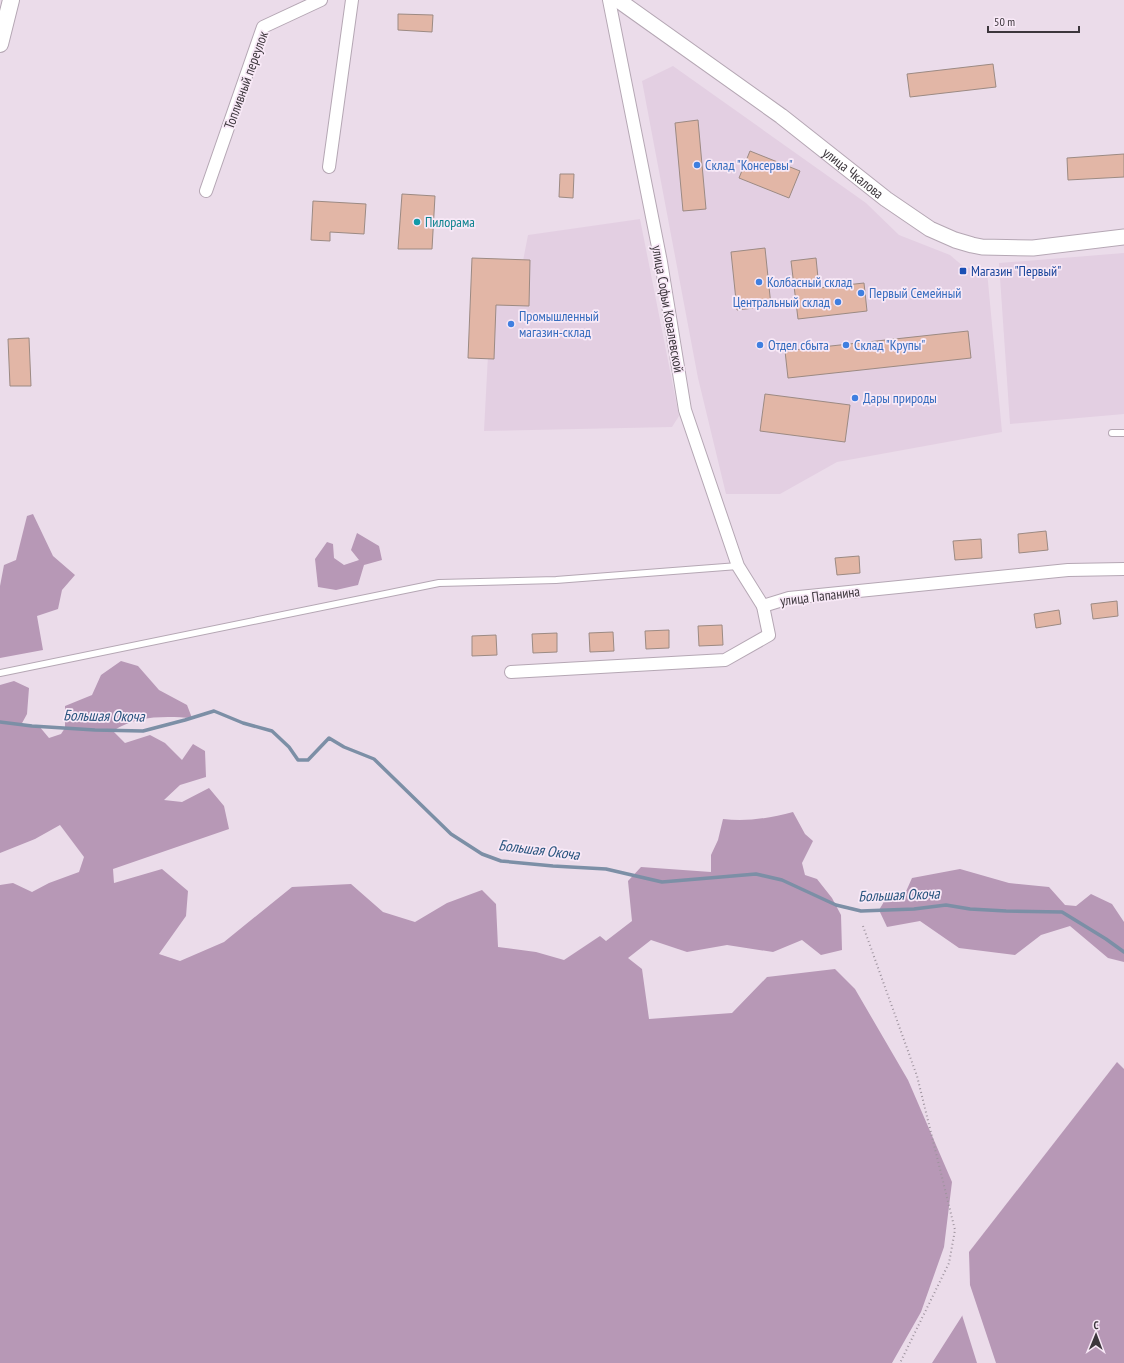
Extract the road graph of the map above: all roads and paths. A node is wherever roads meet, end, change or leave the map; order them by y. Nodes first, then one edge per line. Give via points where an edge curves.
1 (11, 0) edge
2 (321, 0) edge
3 (352, 0) edge
4 (609, 0) edge
5 (618, 0) edge
6 (0, 44) edge
7 (329, 168) dead end
8 (206, 191) dead end
9 (1124, 237) edge
10 (1124, 432) edge
11 (1112, 433) dead end
12 (738, 566) junction
13 (1124, 569) edge
14 (763, 606) junction
15 (511, 672) dead end
16 (0, 673) edge
17 (863, 926) dead end
18 (900, 1363) edge

1 - 6 main road
2 - 8 street, Топливный переулок via 263,27
3 - 7 street
4 - 12 street, улица Софьи Ковалевской via 661,262 686,410
5 - 9 street, улица Чкалова via 781,116 886,199 930,229 955,240 982,247 1033,248
10 - 11 lane
12 - 14 street, улица Софьи Ковалевской
12 - 16 lane via 556,580 439,583
13 - 14 street, улица Папанина via 1068,570 789,598
14 - 15 street, улица Папанина via 769,635 725,660
17 - 18 path via 917,1076 955,1230 949,1263

